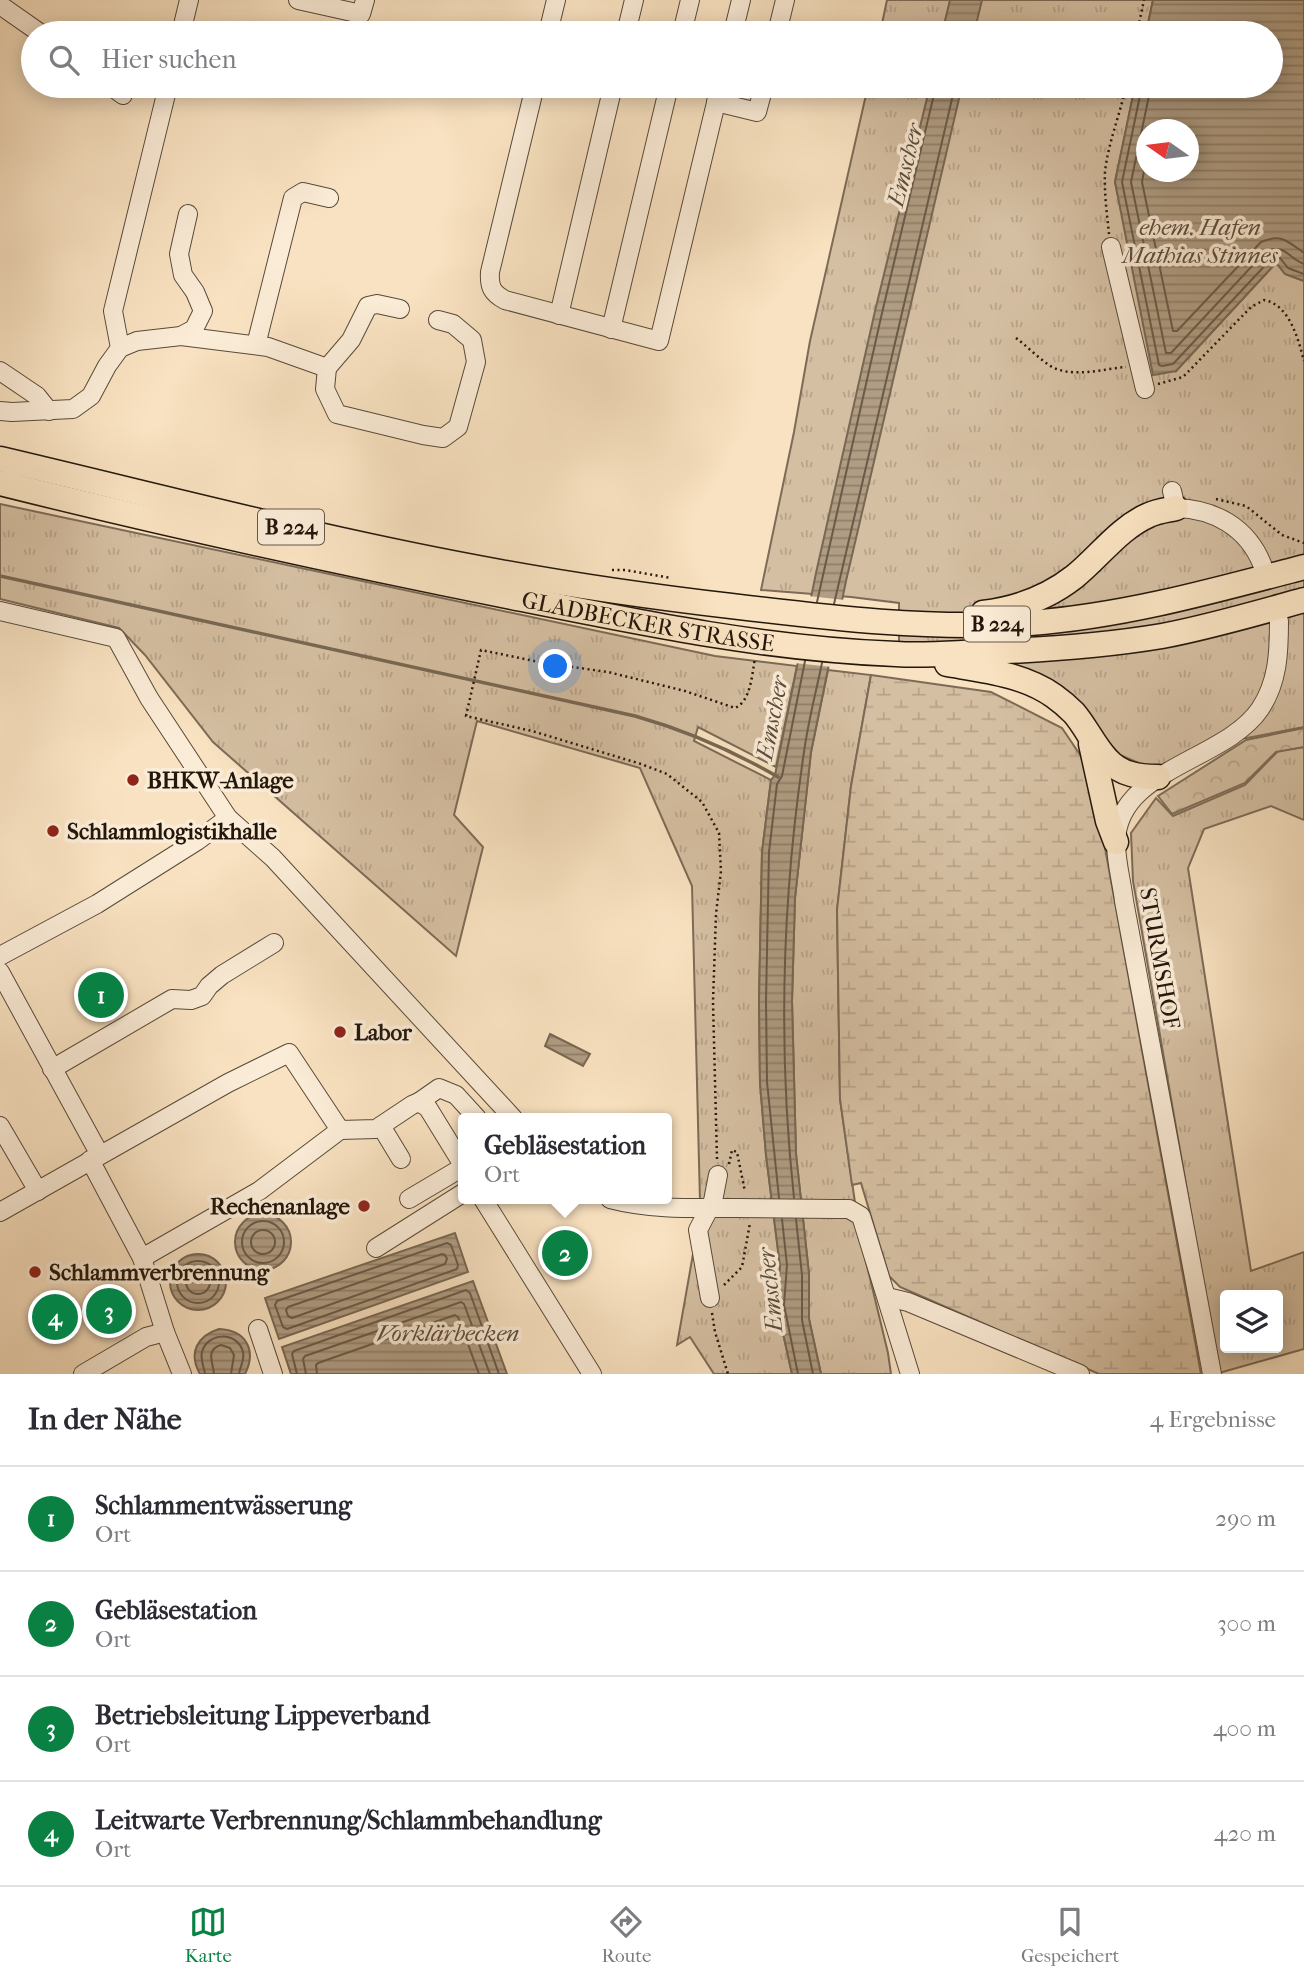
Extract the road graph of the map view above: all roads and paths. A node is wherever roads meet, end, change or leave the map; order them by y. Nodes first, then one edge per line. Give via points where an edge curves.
1 (189, 0) edge
2 (298, 0) edge
3 (365, 0) edge
4 (556, 0) edge
5 (634, 0) edge
6 (690, 0) edge
7 (741, 0) edge
8 (785, 0) edge
9 (1144, 0) edge
10 (0, 5) edge
11 (23, 21) edge
12 (184, 21) edge
13 (551, 21) edge
14 (629, 21) edge
15 (685, 21) edge
16 (736, 21) edge
17 (780, 21) edge
18 (1140, 21) edge
19 (165, 98) edge
20 (532, 98) edge
21 (610, 98) edge
22 (666, 98) edge
23 (717, 98) edge
24 (727, 98) edge
25 (761, 98) edge
26 (1123, 98) edge
27 (329, 198) dead end
28 (188, 214) dead end
29 (1111, 247) joint
30 (400, 309) dead end
31 (559, 315) junction
32 (438, 320) dead end
33 (611, 329) junction
34 (181, 336) junction
35 (1016, 338) dead end
36 (256, 345) junction
37 (120, 348) junction
38 (1304, 361) edge
39 (1139, 367) junction
40 (327, 369) junction
41 (0, 371) edge
42 (1145, 388) joint
43 (0, 411) edge
44 (49, 411) junction
45 (0, 459) edge
46 (0, 483) edge
47 (1174, 500) joint
48 (1221, 500) dead end
49 (1304, 543) edge
50 (1262, 564) dead end
51 (1304, 567) edge
52 (612, 570) dead end
53 (673, 579) dead end
54 (1304, 600) edge
55 (0, 611) edge
56 (866, 620) junction
57 (1279, 621) dead end
58 (759, 650) junction
59 (898, 654) junction
60 (1090, 737) junction
61 (1158, 777) junction
62 (229, 818) junction
63 (1116, 842) junction
64 (274, 943) dead end
65 (0, 956) edge
66 (0, 972) edge
67 (52, 1069) junction
68 (419, 1102) junction
69 (472, 1113) edge
70 (508, 1113) edge
71 (0, 1126) edge
72 (381, 1126) junction
73 (340, 1130) junction
74 (458, 1156) edge
75 (95, 1157) junction
76 (401, 1159) dead end
77 (458, 1170) edge
78 (718, 1175) joint
79 (38, 1191) junction
80 (458, 1198) edge
81 (409, 1199) dead end
82 (486, 1204) edge
83 (630, 1204) edge
84 (709, 1208) junction
85 (0, 1212) edge
86 (376, 1248) dead end
87 (142, 1258) junction
88 (742, 1267) dead end
89 (887, 1297) junction
90 (710, 1298) junction
91 (258, 1329) dead end
92 (165, 1332) junction
93 (83, 1374) edge
94 (182, 1374) edge
95 (274, 1374) edge
96 (592, 1374) edge
97 (728, 1374) edge
98 (910, 1374) edge
99 (1080, 1374) edge
100 (1212, 1374) edge

1 - 12 street
2 - 3 street via 361,14
4 - 13 street
5 - 14 street
6 - 15 street
7 - 16 street
8 - 17 street
9 - 18 path
10 - 11 street
19 - 37 street via 113,311
20 - 31 street via 489,286 505,300
21 - 31 street
22 - 33 street
23 - 33 street via 659,341
24 - 25 street via 757,112
26 - 29 path via 1105,173
27 - 36 street via 303,192 293,198
28 - 34 street via 180,254 183,275 203,311 194,329
29 - 39 street
30 - 40 street via 368,306 351,340
31 - 33 street
32 - 40 street via 453,324 472,340 476,362 458,427 443,438 337,414 325,389
34 - 36 street
34 - 37 street via 137,341
35 - 39 path via 1060,370 1076,373
36 - 40 street
37 - 44 street via 91,396 73,409
38 - 42 path via 1285,314 1264,300 1251,307 1183,377
39 - 42 street
41 - 44 street via 37,396
43 - 44 street
45 - 56 highway, GLADBECKER STRASSE / B 224 via 485,569 680,600
46 - 58 highway, GLADBECKER STRASSE / B 224 via 398,575
47 - 50 street via 1229,523 1249,540
47 - 56 highway via 1131,525 1072,579 1030,602 1002,611
48 - 49 path via 1245,506 1282,535
51 - 56 highway, GLADBECKER STRASSE / B 224 via 1100,616 976,625
52 - 53 path
54 - 59 highway, GLADBECKER STRASSE / B 224 via 1205,627 1101,645
55 - 62 street via 116,638 149,698
57 - 61 street, STURMSHOF via 1275,676 1257,713 1203,754
58 - 59 highway, GLADBECKER STRASSE / B 224
58 - 78 path via 746,699 735,708 608,672 481,650 466,716 641,764 667,774 702,802 719,833 713,1002
59 - 60 highway via 1027,682 1065,704
60 - 61 highway via 1119,770
60 - 63 highway
61 - 63 street, STURMSHOF via 1128,806
62 - 65 street via 97,904
62 - 70 street via 273,858
63 - 100 street, STURMSHOF
64 - 67 street via 222,975 202,996 172,999
66 - 67 street
67 - 75 street
68 - 69 street via 439,1088 456,1095
68 - 72 street
68 - 74 street via 428,1108
71 - 79 street
72 - 73 street
72 - 76 street
73 - 75 street via 289,1053
73 - 87 street via 259,1191
75 - 79 street
75 - 87 street
77 - 81 street
78 - 84 street
79 - 85 street
80 - 86 street
82 - 96 street
83 - 84 street
84 - 89 street, bridge via 849,1209 861,1216
84 - 90 street via 698,1230
87 - 92 street
88 - 90 path
89 - 98 street
89 - 99 street
90 - 97 path
91 - 95 street
92 - 93 street via 146,1337
92 - 94 street

